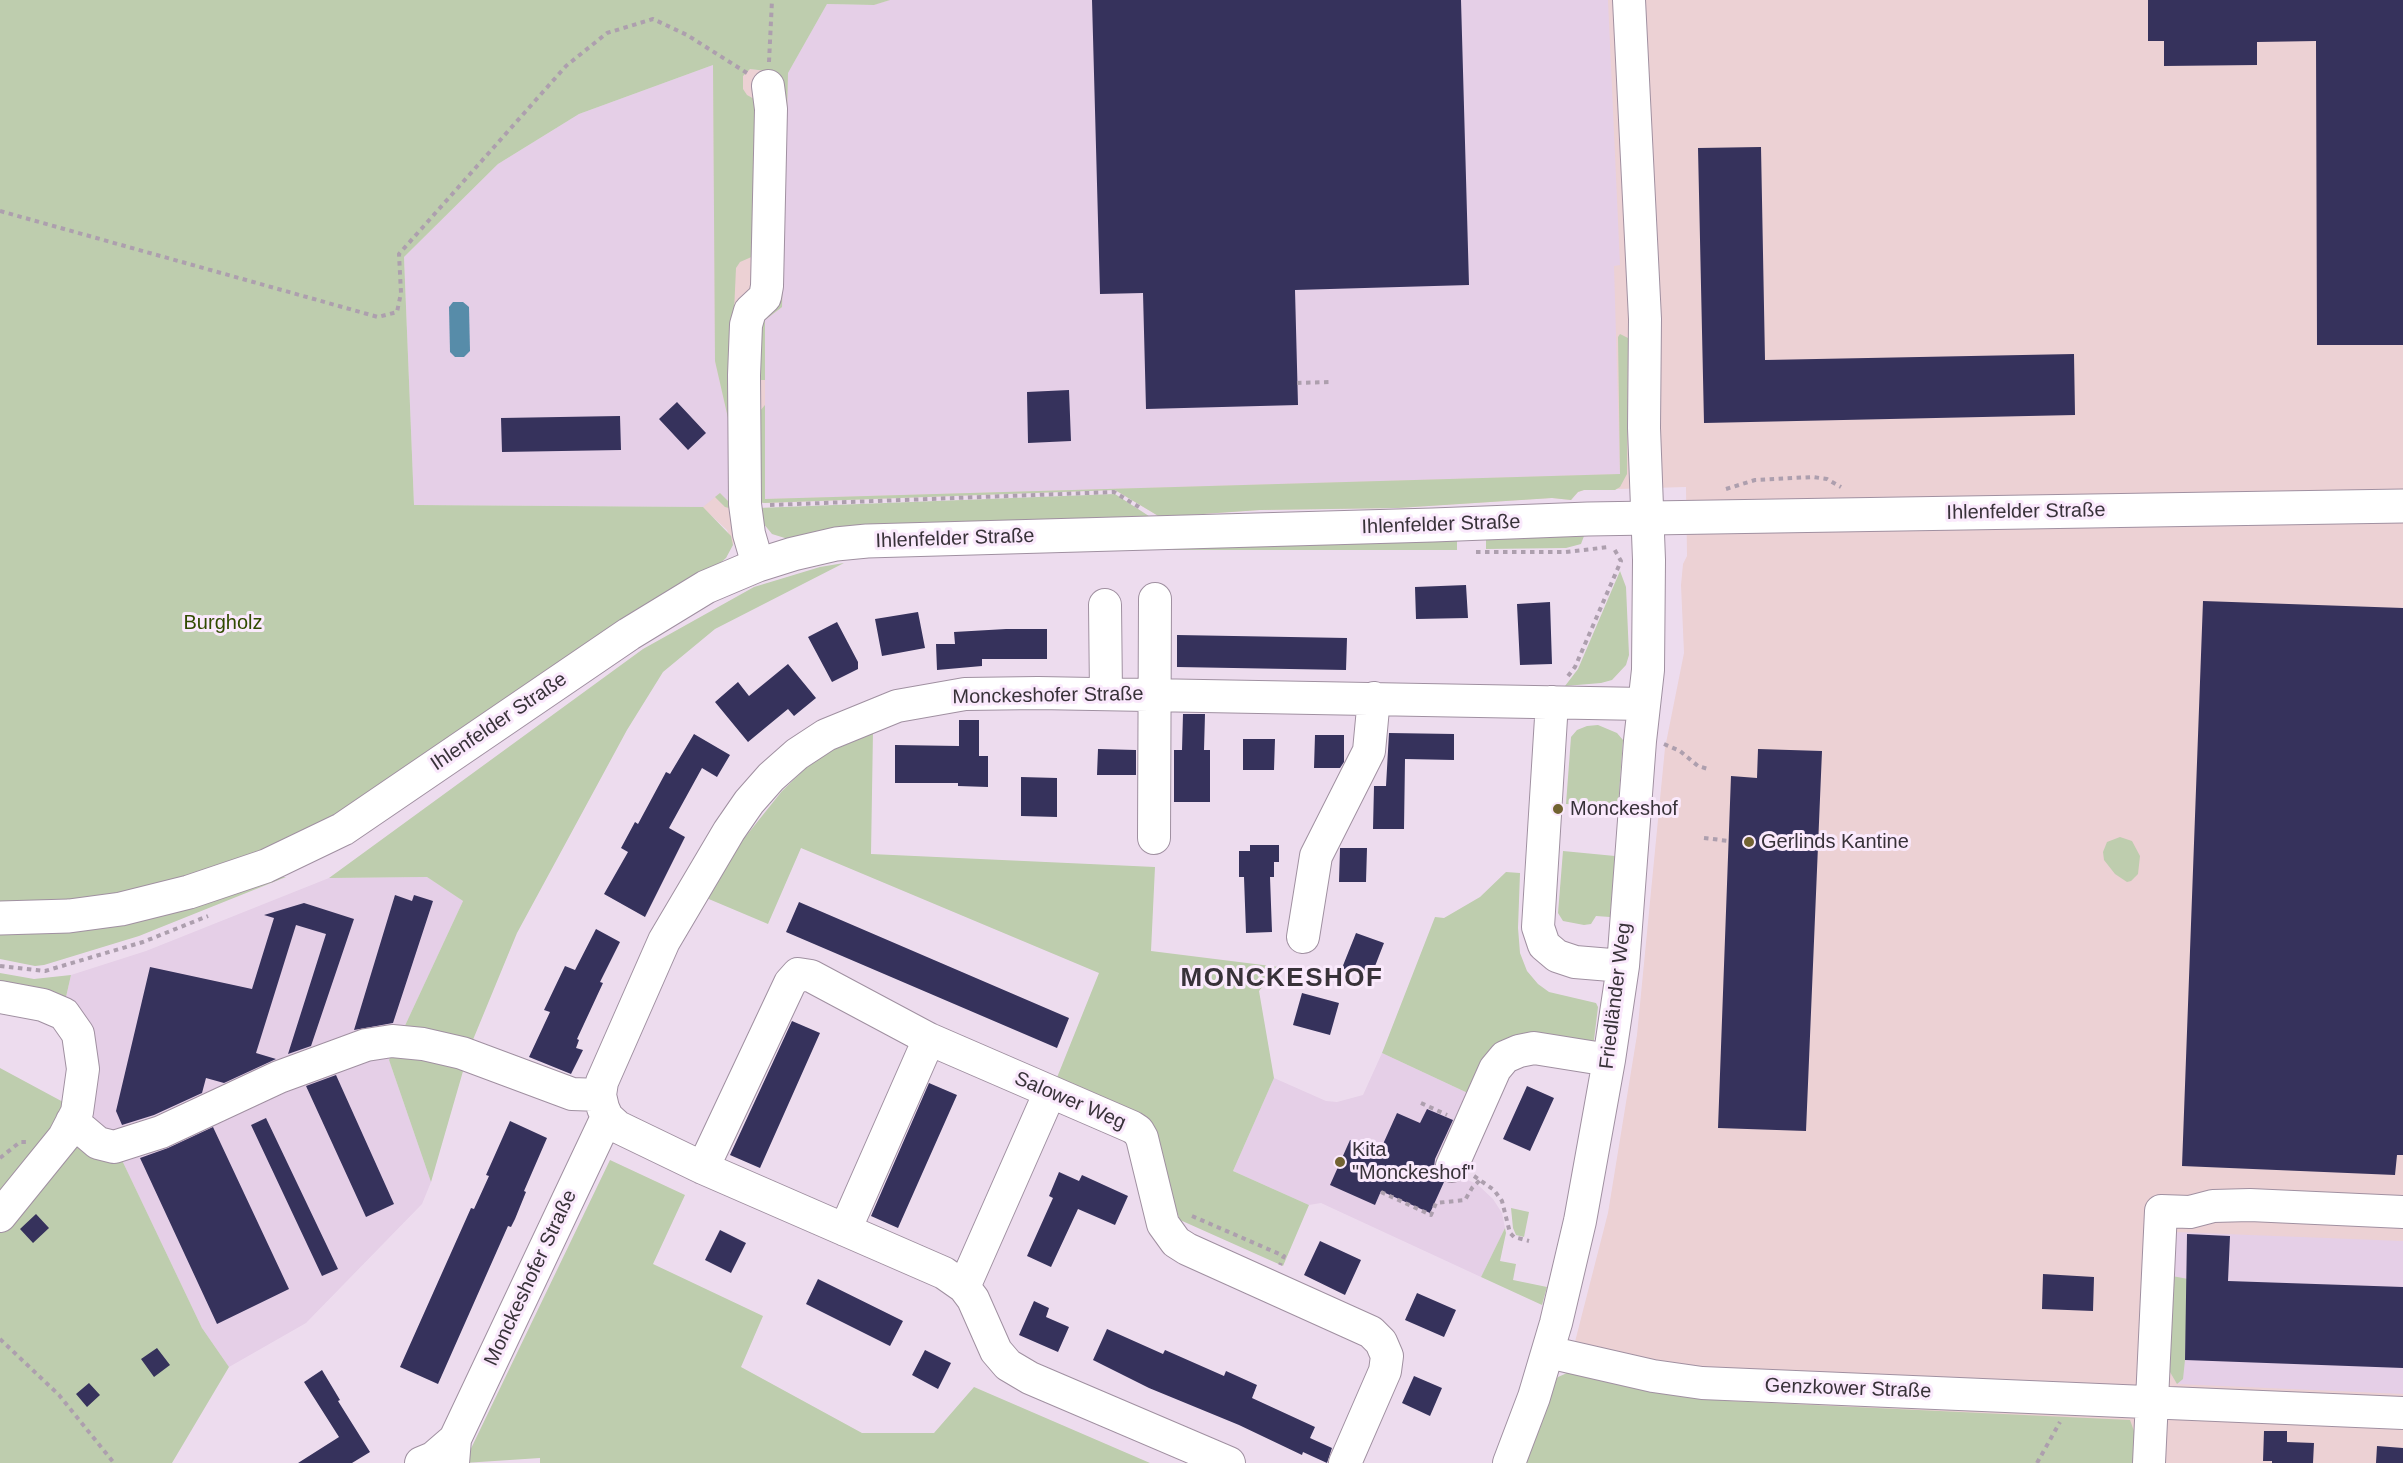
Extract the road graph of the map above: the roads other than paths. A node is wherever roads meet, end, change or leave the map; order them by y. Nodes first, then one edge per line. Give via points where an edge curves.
1 (1629, 0) edge
2 (768, 86) road end
3 (2403, 506) edge
4 (1649, 531) junction
5 (758, 565) junction
6 (1155, 599) dead end
7 (1105, 605) dead end
8 (1558, 691) junction
9 (1106, 694) junction
10 (1156, 695) junction
11 (1374, 698) junction
12 (1644, 704) junction
13 (1154, 838) dead end
14 (0, 918) edge
15 (1303, 937) dead end
16 (1623, 966) junction
17 (0, 997) edge
18 (929, 1040) junction
19 (1609, 1060) junction
20 (1050, 1092) junction
21 (604, 1106) junction
22 (68, 1129) junction
23 (1452, 1166) road end
24 (704, 1168) junction
25 (2403, 1212) edge
26 (0, 1216) edge
27 (845, 1230) junction
28 (964, 1287) junction
29 (1548, 1352) junction
30 (2151, 1402) junction
31 (2403, 1413) edge
32 (454, 1451) edge
33 (421, 1463) edge
34 (1229, 1463) edge
35 (1345, 1463) edge
36 (1509, 1463) edge
37 (2149, 1463) edge

1 - 4 street via 1645,319 1644,428
2 - 5 street via 771,109 767,286 765,297 750,311 746,325 744,375 745,504
3 - 4 main road, Ihlenfelder Straße
4 - 5 main road, Ihlenfelder Straße via 867,541 813,548
4 - 12 street, Friedländer Weg via 1650,635
5 - 14 main road, Ihlenfelder Straße via 706,587 629,634 343,829 266,866 189,892 121,909
6 - 10 street
7 - 9 street
8 - 11 street, Monckeshofer Straße
8 - 12 street, Monckeshofer Straße
8 - 16 street via 1538,927 1544,945 1557,956 1575,962
9 - 10 street, Monckeshofer Straße
9 - 21 street, Monckeshofer Straße via 965,694 927,699 872,715 826,735 797,754 749,801 664,941 602,1082
10 - 11 street, Monckeshofer Straße
10 - 13 street
11 - 15 street via 1369,751 1316,856
12 - 16 street, Friedländer Weg
16 - 19 street, Friedländer Weg
17 - 22 street via 43,1005 64,1014 78,1034 83,1069 77,1112
18 - 20 street, Salower Weg
18 - 24 street, Salower Weg via 811,976 798,974 790,983
18 - 27 street
19 - 23 street via 1534,1048 1505,1057 1495,1069
19 - 29 street, Friedländer Weg via 1581,1221
20 - 28 street
20 - 35 street, Salower Weg via 1138,1131 1163,1224 1187,1249 1371,1332 1381,1342 1387,1356 1385,1371
21 - 22 street via 462,1053 392,1041 366,1045 279,1077 161,1132 114,1147
21 - 24 street via 618,1128
21 - 32 street, Monckeshofer Straße
22 - 26 street
24 - 27 street
25 - 30 street via 2250,1206 2161,1211
27 - 28 street via 944,1274
28 - 34 street via 996,1351 1008,1365
29 - 30 street, Genzkower Straße via 1702,1383
29 - 36 street, Friedländer Weg
30 - 31 street, Genzkower Straße
30 - 37 street
32 - 33 street

